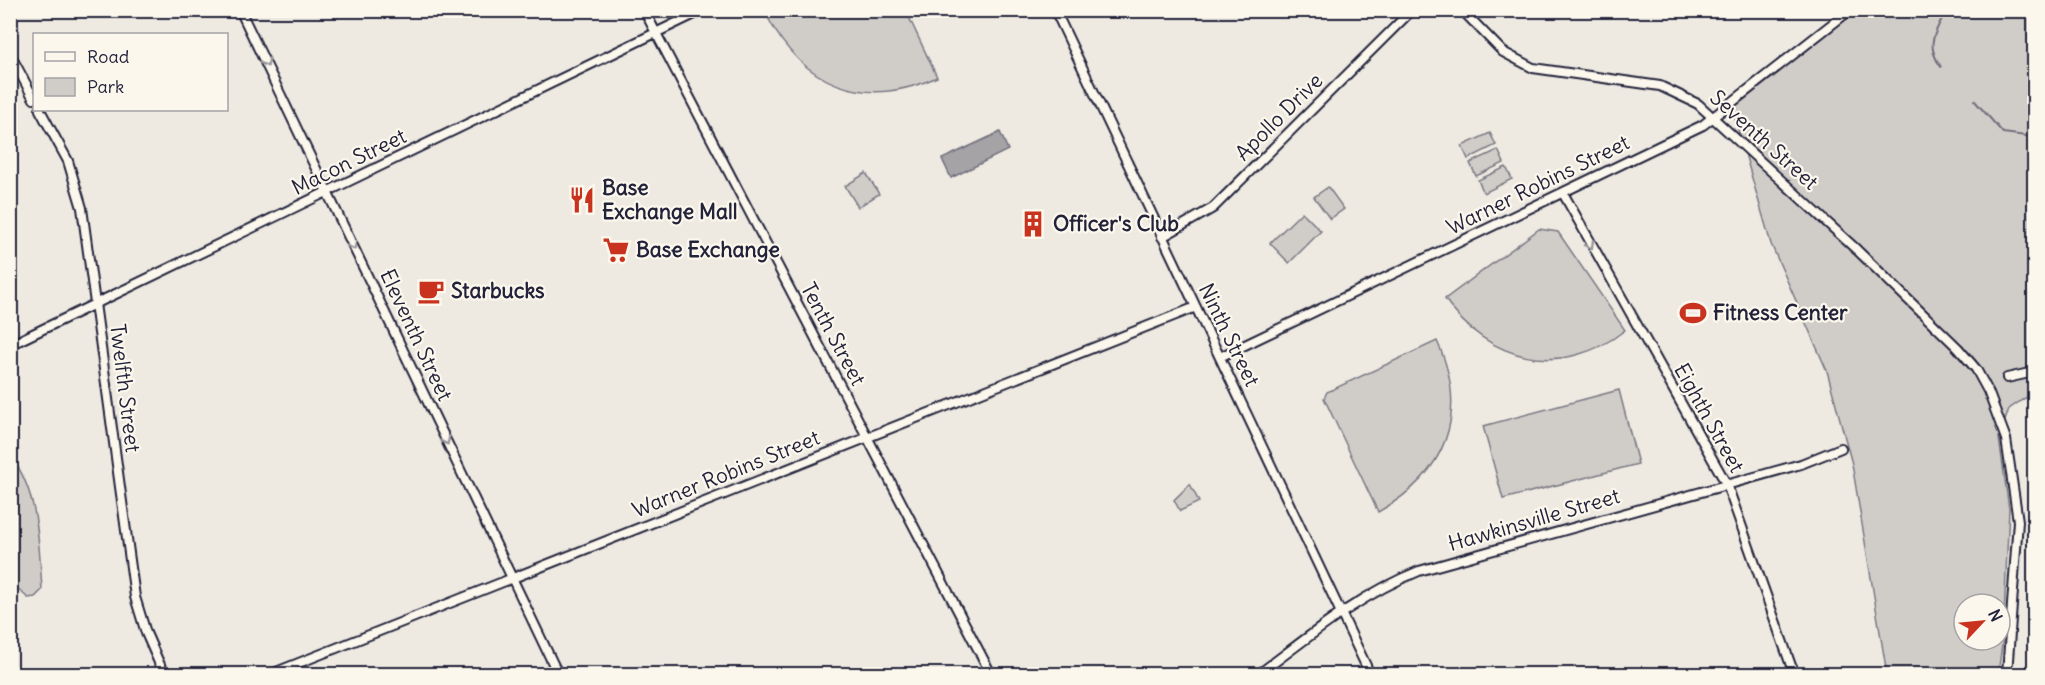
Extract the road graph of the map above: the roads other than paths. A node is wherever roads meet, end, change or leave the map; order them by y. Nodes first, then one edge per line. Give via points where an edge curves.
1 (240, 10) edge
2 (644, 10) edge
3 (703, 10) edge
4 (1055, 10) edge
5 (1412, 10) edge
6 (1462, 10) edge
7 (1850, 10) edge
8 (657, 34) junction
9 (10, 54) edge
10 (33, 97) edge
11 (41, 111) edge
12 (1714, 117) junction
13 (328, 193) junction
14 (1563, 193) junction
15 (1162, 237) junction
16 (97, 302) junction
17 (1196, 308) junction
18 (10, 345) edge
19 (1220, 357) junction
20 (2034, 372) edge
21 (2007, 378) dead end
22 (867, 437) junction
23 (1842, 448) dead end
24 (1727, 485) junction
25 (511, 578) junction
26 (1340, 612) junction
27 (164, 675) edge
28 (271, 675) edge
29 (558, 675) edge
30 (991, 675) edge
31 (1259, 675) edge
32 (1370, 675) edge
33 (1794, 675) edge
34 (2007, 675) edge

1 -> 13 street, Eleventh Street
2 - 8 street, Tenth Street
3 - 8 street, Macon Street
4 - 15 street, Ninth Street
5 - 15 street, Apollo Drive via 1213,208
6 - 12 street, Seventh Street via 1518,62 1557,73 1660,86 1689,98
7 - 12 street, Warner Robins Street
8 - 13 street, Macon Street
8 - 22 street, Tenth Street
9 - 10 street
11 - 16 street, Twelfth Street via 79,190
12 - 14 street, Warner Robins Street
12 - 34 street, Seventh Street via 1958,348 1988,391 2007,439 2018,521
13 - 16 street, Macon Street
13 -> 25 street, Eleventh Street
14 - 19 street, Warner Robins Street
14 -> 24 street, Eighth Street
15 - 17 street, Ninth Street
16 - 18 street, Macon Street
16 - 27 street, Twelfth Street via 135,597
17 - 19 street, Ninth Street
17 - 22 street, Warner Robins Street
19 - 26 street, Ninth Street
20 - 21 street
22 - 25 street, Warner Robins Street
22 - 30 street, Tenth Street
23 - 24 street, Hawkinsville Street
24 - 26 street, Hawkinsville Street via 1419,571
24 - 33 street, Eighth Street
25 - 28 street, Warner Robins Street
25 - 29 street, Eleventh Street
26 - 31 street, Hawkinsville Street
26 - 32 street, Ninth Street

